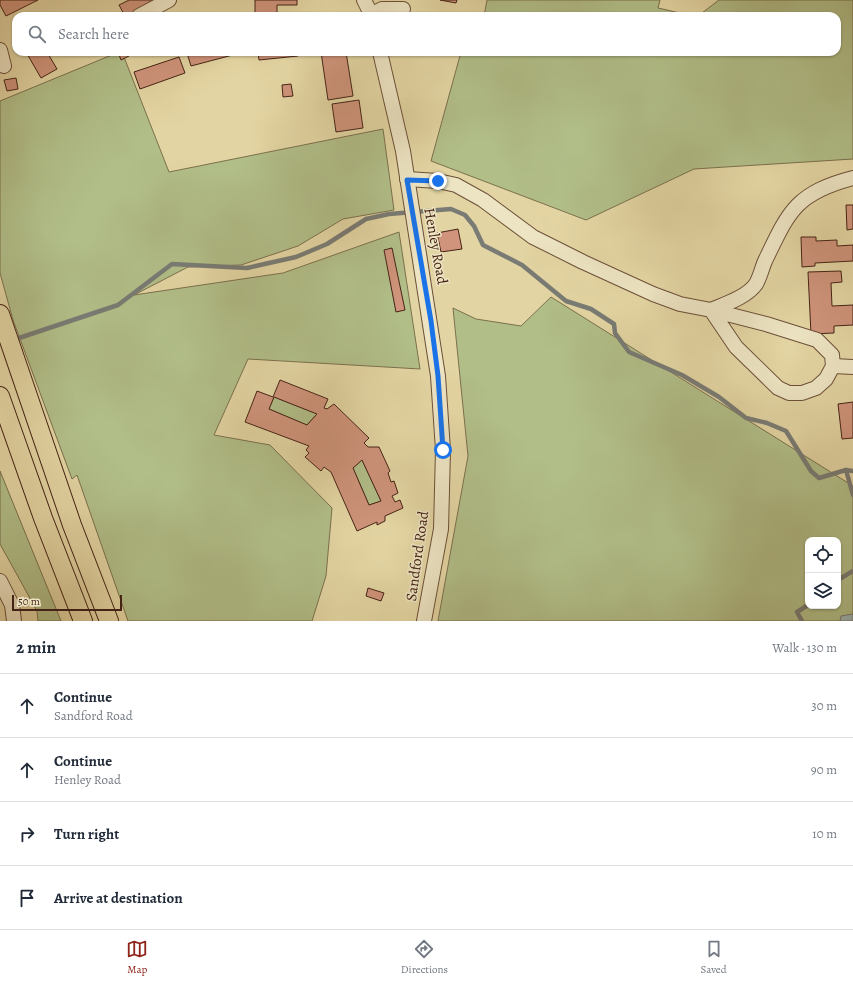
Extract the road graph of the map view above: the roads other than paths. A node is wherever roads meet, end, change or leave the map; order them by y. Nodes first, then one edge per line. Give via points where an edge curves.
1 (169, 0) edge
2 (364, 0) edge
3 (403, 9) dead end
4 (146, 12) edge
5 (370, 12) edge
6 (376, 12) edge
7 (0, 50) edge
8 (381, 56) edge
9 (4, 66) dead end
10 (853, 178) edge
11 (407, 180) junction
12 (711, 310) junction
13 (0, 314) edge
14 (833, 366) junction
15 (853, 367) edge
16 (438, 376) joint
17 (0, 396) edge
18 (0, 581) edge
19 (14, 621) edge
20 (83, 621) edge
21 (109, 621) edge
22 (424, 621) edge

1 - 4 street
2 - 5 street
3 - 6 street via 382,9
7 - 9 street
8 - 11 street, Henley Road via 403,151
10 - 12 street via 810,194 795,206 755,285 741,296
11 - 12 street via 438,181 456,185 483,200 532,237 673,301
11 - 16 street, Henley Road
12 - 14 street via 788,329 817,340 832,355
12 - 14 street via 736,347 778,388 789,393 802,393 816,388 826,380
13 - 21 main road via 72,525
14 - 15 street
16 - 22 street, Sandford Road via 443,450 441,529
17 - 20 main road
18 - 19 street via 12,605

